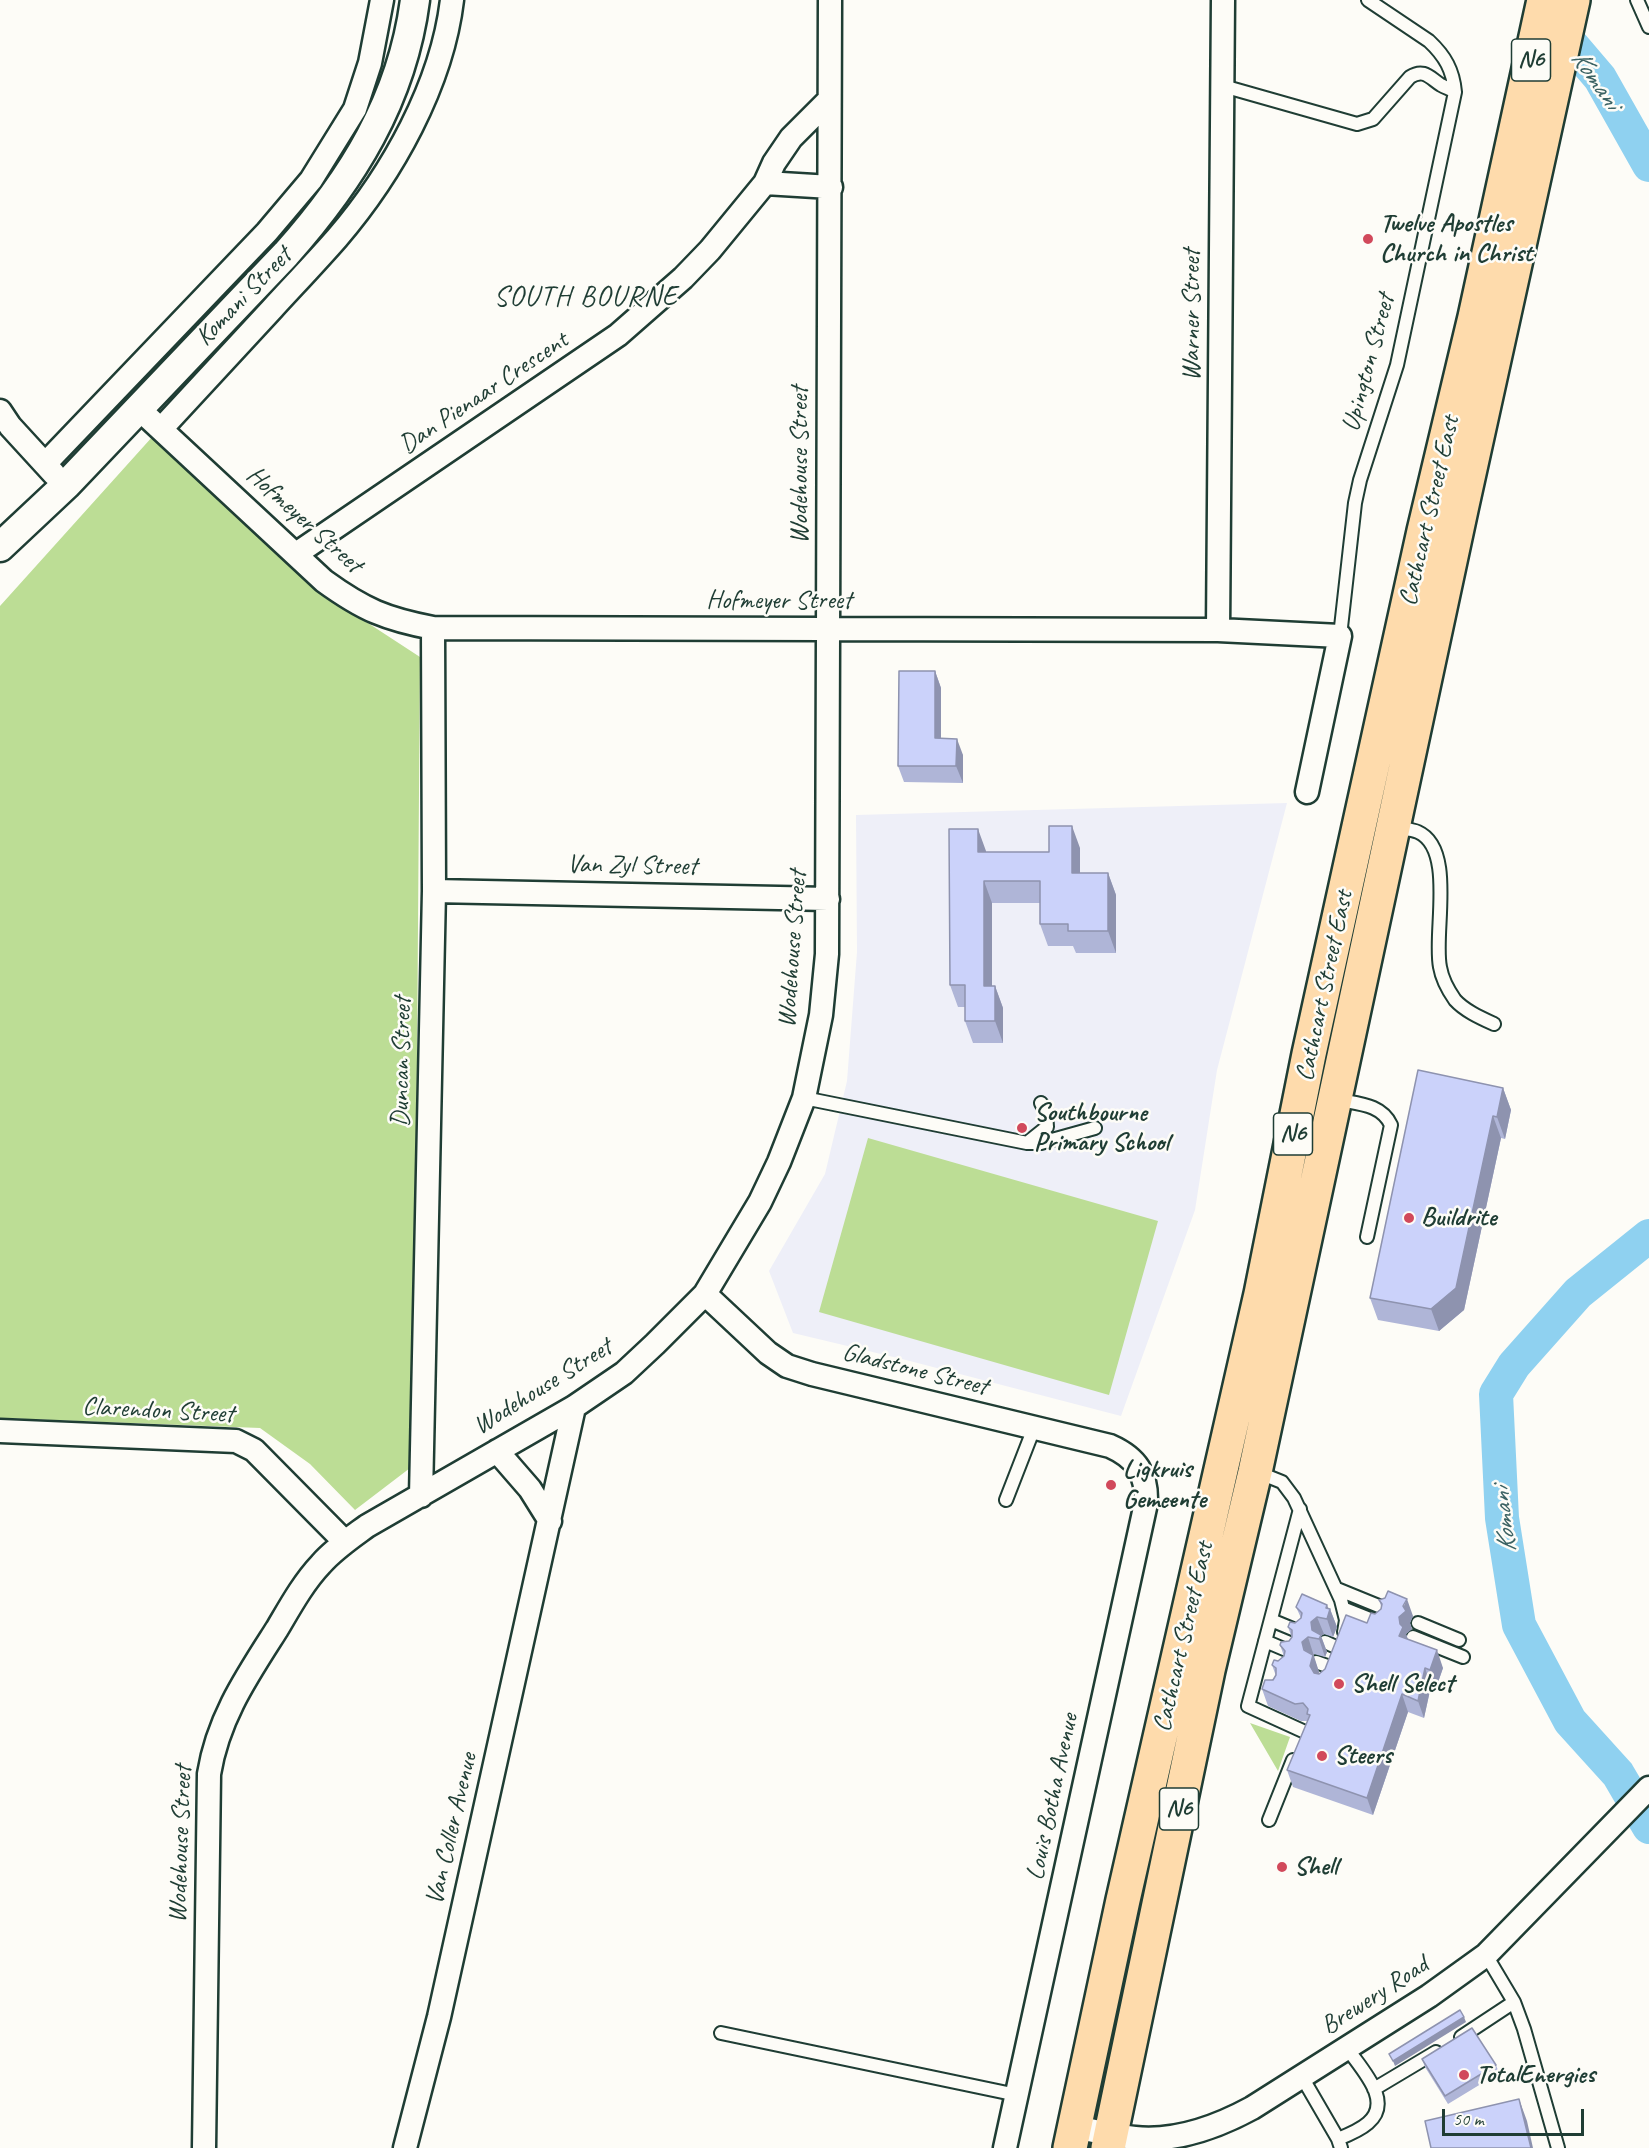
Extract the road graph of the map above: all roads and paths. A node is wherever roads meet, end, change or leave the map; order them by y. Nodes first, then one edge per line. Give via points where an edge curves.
1 (382, 0) edge
2 (415, 0) edge
3 (452, 0) edge
4 (830, 0) edge
5 (1223, 0) edge
6 (1368, 0) edge
7 (1544, 0) edge
8 (1573, 0) edge
9 (1637, 0) edge
10 (1649, 27) edge
11 (1223, 86) junction
12 (1455, 92) junction
13 (829, 100) junction
14 (765, 183) junction
15 (831, 187) junction
16 (138, 408) junction
17 (0, 411) edge
18 (161, 429) junction
19 (45, 464) junction
20 (66, 485) junction
21 (0, 547) edge
22 (296, 554) junction
23 (433, 628) junction
24 (828, 629) junction
25 (1218, 630) junction
26 (1340, 636) junction
27 (1307, 792) dead end
28 (1377, 824) junction
29 (434, 891) junction
30 (828, 899) junction
31 (1494, 1024) dead end
32 (1319, 1095) junction
33 (804, 1098) junction
34 (1041, 1103) dead end
35 (1095, 1128) dead end
36 (1027, 1143) junction
37 (1367, 1237) dead end
38 (705, 1294) junction
39 (574, 1407) junction
40 (1034, 1428) junction
41 (0, 1431) edge
42 (497, 1450) junction
43 (1133, 1461) joint
44 (1239, 1468) junction
45 (421, 1496) junction
46 (1006, 1500) dead end
47 (1300, 1509) junction
48 (550, 1521) junction
49 (345, 1542) junction
50 (1337, 1589) junction
51 (1345, 1609) junction
52 (1386, 1609) edge
53 (1271, 1620) junction
54 (1380, 1623) edge
55 (1419, 1623) dead end
56 (1300, 1632) edge
57 (1413, 1637) dead end
58 (1459, 1640) dead end
59 (1265, 1641) junction
60 (1325, 1642) dead end
61 (1338, 1648) junction
62 (1291, 1652) edge
63 (1463, 1657) dead end
64 (1260, 1661) junction
65 (1316, 1662) dead end
66 (1275, 1667) edge
67 (1649, 1788) edge
68 (1269, 1821) dead end
69 (1486, 1954) junction
70 (1514, 2002) junction
71 (722, 2033) dead end
72 (1347, 2048) junction
73 (1302, 2077) junction
74 (1374, 2089) junction
75 (1017, 2095) junction
76 (1073, 2138) edge
77 (1109, 2141) edge
78 (1340, 2144) edge
79 (204, 2148) edge
80 (405, 2148) edge
81 (1005, 2148) edge
82 (1558, 2148) edge

1 - 19 street, Komani Street via 370,63 355,109 311,180 267,232
2 - 16 street, Komani Street via 400,69 368,143 344,182 286,254
3 - 18 street, Komani Street via 436,72 402,143 368,199 338,238
4 - 13 street, Wodehouse Street
5 - 11 street, Warner Street
6 - 12 lane, Upington Street via 1438,49 1451,68
7 - 28 highway, Cathcart Street East / N6 via 1424,531
8 - 28 highway, Cathcart Street East / N6 via 1462,505
9 - 10 lane
11 - 12 lane via 1357,124 1373,119 1416,73 1422,72
11 - 25 street, Warner Street
12 - 26 lane, Upington Street via 1397,365 1355,503
13 - 14 street, Dan Pienaar Crescent via 783,149
13 - 15 street, Wodehouse Street
14 - 15 street
14 - 22 street, Dan Pienaar Crescent via 703,257 618,335
15 - 24 street, Wodehouse Street
16 - 18 street, Hofmeyer Street
16 - 20 street, Komani Street
17 - 19 street
18 - 22 street, Hofmeyer Street
19 - 20 street
20 - 21 street, Komani Street
22 - 23 street, Hofmeyer Street via 339,592 375,613
23 - 24 street, Hofmeyer Street
23 - 29 street, Duncan Street
24 - 25 street, Hofmeyer Street
24 - 30 street, Wodehouse Street
25 - 26 street, Hofmeyer Street
26 - 27 street
28 - 31 lane via 1418,832 1429,841 1439,865 1438,946 1443,978 1456,1001
28 - 32 highway, Cathcart Street East / N6
29 - 30 street, Van Zyl Street
29 - 45 street, Duncan Street
30 - 33 street, Wodehouse Street via 821,1016
32 - 37 lane via 1375,1108 1391,1125
32 - 44 highway, Cathcart Street East / N6
33 - 36 lane
33 - 38 street, Wodehouse Street via 760,1202
34 - 36 lane via 1047,1127
35 - 36 lane via 1041,1143
38 - 39 street, Wodehouse Street via 624,1373
38 - 40 street, Gladstone Street via 787,1366
39 - 42 street, Wodehouse Street
39 - 48 street, Van Coller Avenue
40 - 43 street, Gladstone Street via 1110,1446
40 - 46 lane
41 - 49 street, Clarendon Street via 236,1441 254,1450
42 - 45 street, Wodehouse Street
42 - 48 street via 530,1489
43 - 75 street, Louis Botha Avenue via 1145,1480 1146,1503
44 - 47 lane via 1281,1482
44 - 76 highway, Cathcart Street East / N6 via 1125,1888
44 - 77 highway, Cathcart Street East / N6 via 1208,1670
45 - 49 street, Wodehouse Street
47 - 50 lane
47 - 53 lane
48 - 80 street, Van Coller Avenue via 439,2017
49 - 79 street, Wodehouse Street via 321,1563 303,1587 244,1682 219,1730 212,1754 208,1795
50 - 51 lane
50 - 52 lane
51 - 54 lane
51 - 61 lane via 1345,1629
53 - 56 lane
53 - 59 lane
55 - 58 lane
57 - 63 lane
59 - 62 lane
59 - 64 lane
60 - 61 lane
61 - 65 lane via 1329,1671
64 - 66 lane
64 - 68 lane via 1260,1683 1248,1706 1302,1739
67 - 69 street, Brewery Road
69 - 70 lane
69 - 72 street, Brewery Road
70 - 74 lane
70 - 82 lane
71 - 75 lane
72 - 73 street, Brewery Road
72 - 74 lane
73 - 77 street, Brewery Road via 1231,2120 1204,2129 1168,2137
73 - 78 lane
74 - 78 lane via 1379,2104 1375,2116
75 - 81 street, Louis Botha Avenue
76 - 77 street, Brewery Road

